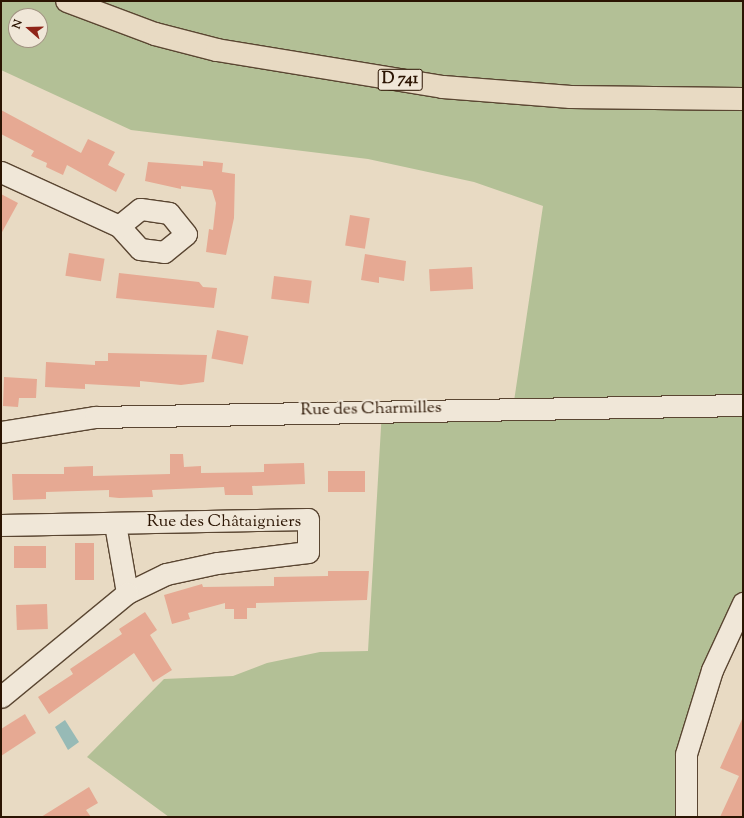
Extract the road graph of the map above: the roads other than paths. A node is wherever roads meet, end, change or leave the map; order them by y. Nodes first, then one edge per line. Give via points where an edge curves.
1 (67, 1) edge
2 (743, 99) edge
3 (1, 172) edge
4 (119, 226) dead end
5 (743, 405) edge
6 (1, 432) edge
7 (115, 524) junction
8 (1, 525) edge
9 (127, 593) junction
10 (743, 603) edge
11 (1, 697) edge
12 (686, 817) edge

1 - 2 main road, D 741 via 155,34 217,50 443,87 571,97
3 - 4 street
5 - 6 street, Rue des Charmilles via 94,417
7 - 8 street, Rue des Châtaigniers
7 - 9 street
7 - 9 street, Rue des Châtaigniers via 308,520 308,552 209,564 166,574
9 - 11 street, Rue des Châtaigniers
10 - 12 street via 712,670 686,754

